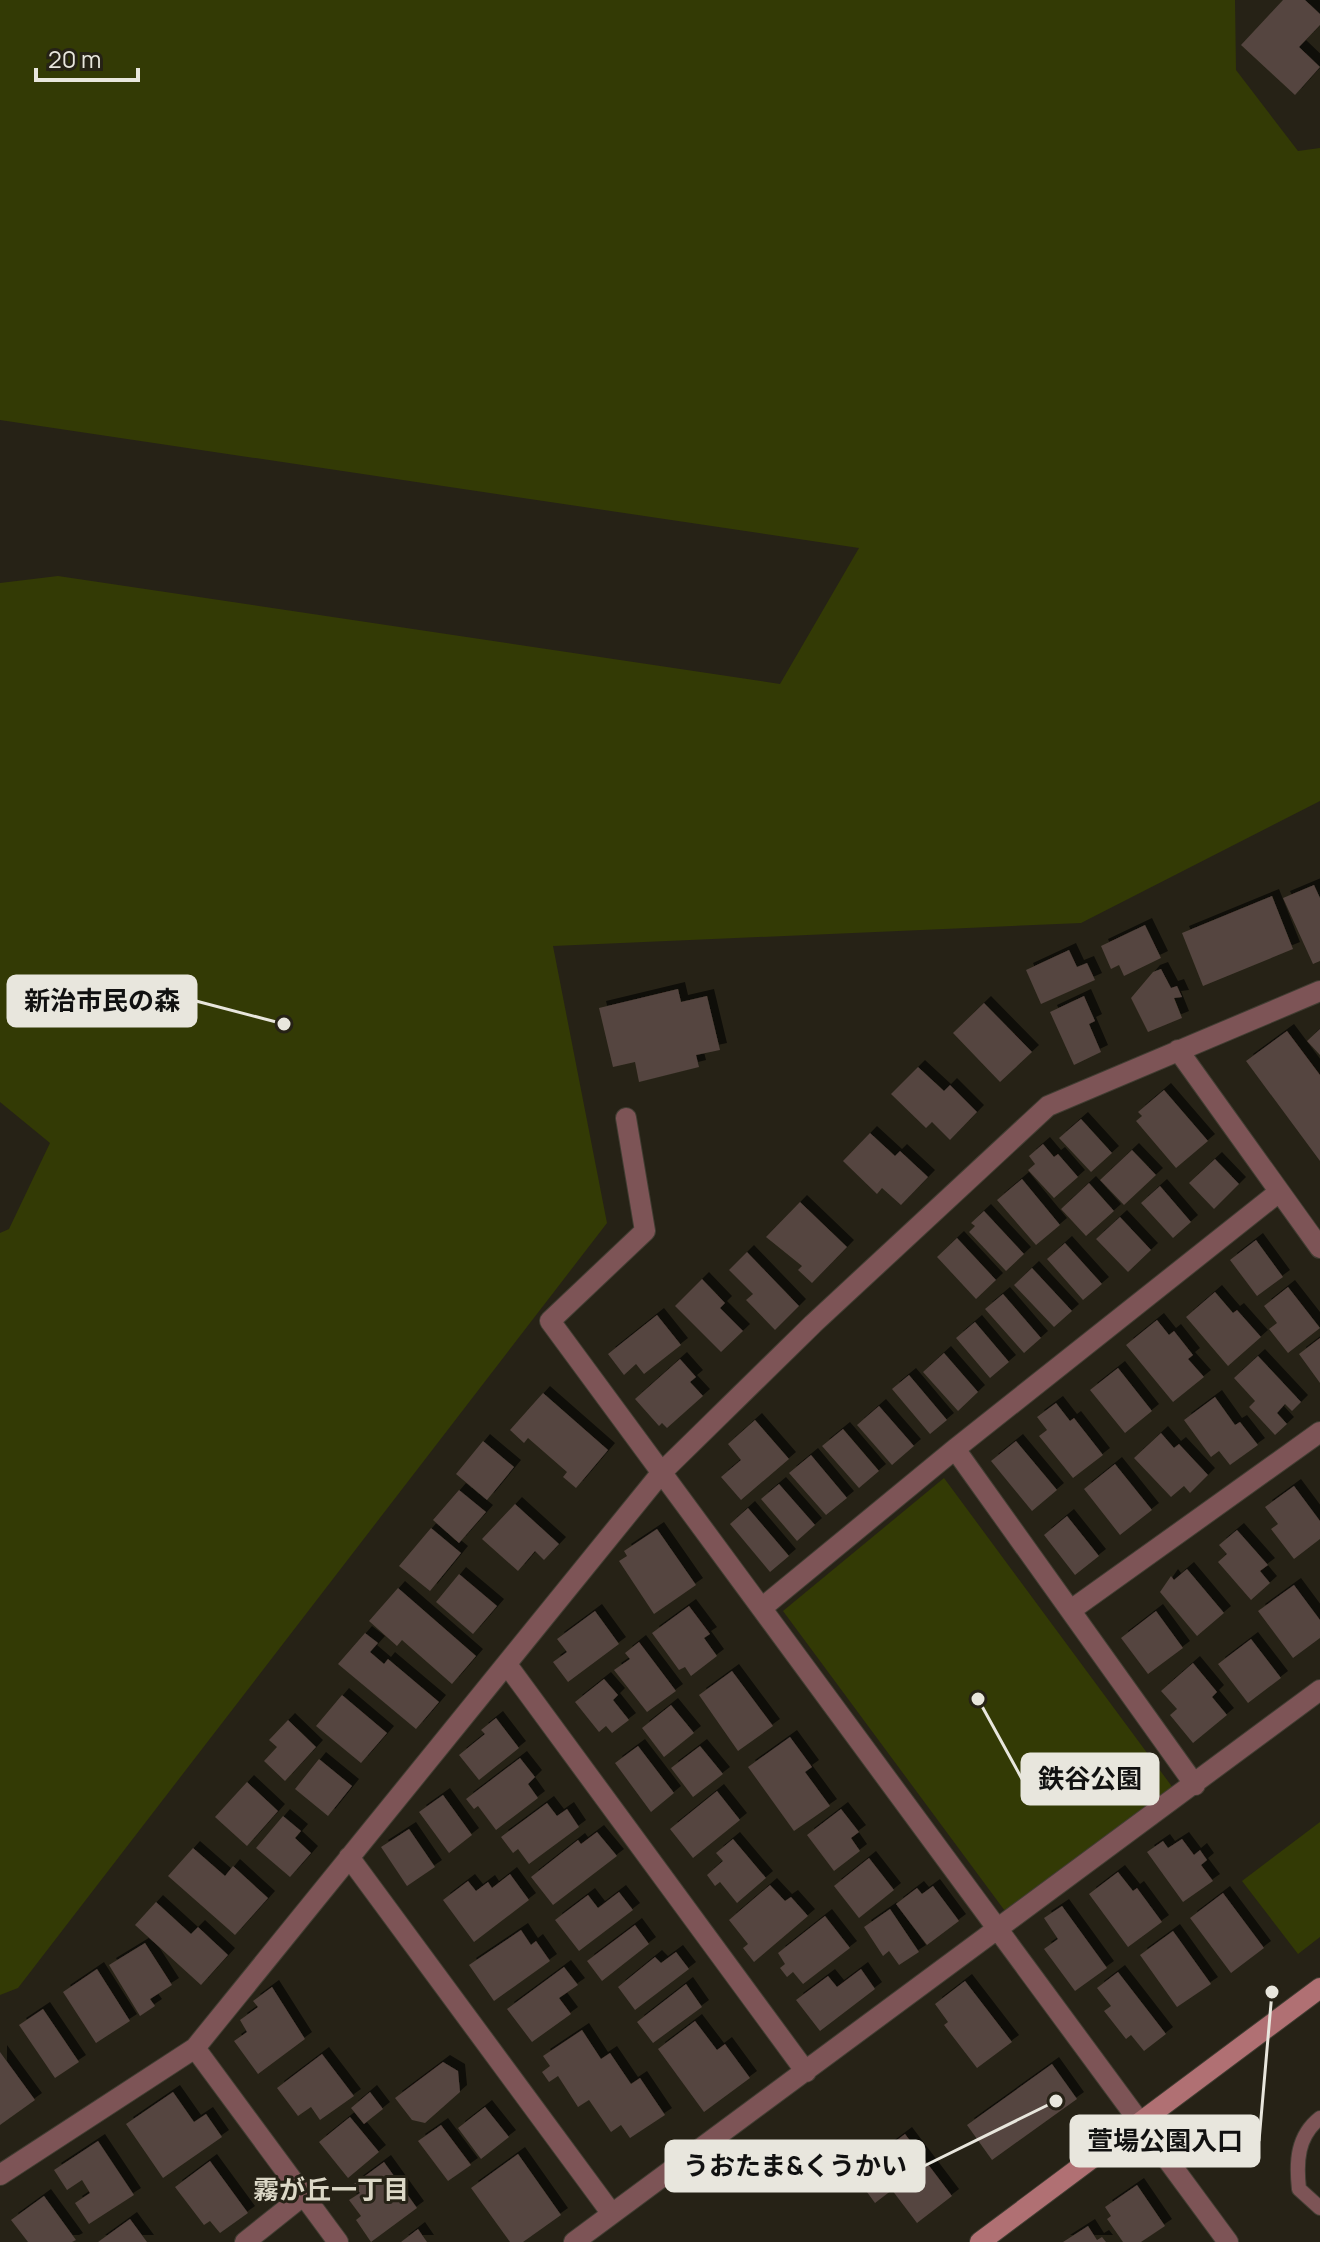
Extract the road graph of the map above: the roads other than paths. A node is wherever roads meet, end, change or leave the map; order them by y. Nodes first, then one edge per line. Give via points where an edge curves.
1 (1320, 991) edge
2 (1178, 1050) junction
3 (626, 1118) dead end
4 (1279, 1192) junction
5 (1320, 1248) edge
6 (1320, 1432) edge
7 (955, 1449) junction
8 (662, 1472) junction
9 (763, 1607) junction
10 (1071, 1610) junction
11 (508, 1666) junction
12 (1320, 1690) edge
13 (1195, 1785) junction
14 (349, 1857) junction
15 (999, 1930) junction
16 (1320, 1988) edge
17 (195, 2048) junction
18 (806, 2072) junction
19 (1320, 2118) edge
20 (1141, 2124) junction
21 (0, 2175) edge
22 (304, 2195) junction
23 (1320, 2208) edge
24 (612, 2214) junction
25 (245, 2242) edge
26 (338, 2242) edge
27 (574, 2242) edge
28 (980, 2242) edge
29 (1228, 2242) edge

1 - 2 street
2 - 4 street
2 - 8 street via 1048,1106
3 - 8 street via 645,1231 550,1321
4 - 5 street
4 - 7 street
6 - 10 street
7 - 9 street
7 - 10 street
8 - 9 street
8 - 11 street
9 - 15 street
10 - 13 street
11 - 14 street
11 - 18 street
12 - 13 street
13 - 15 street
14 - 17 street
14 - 24 street
15 - 18 street
15 - 20 street
16 - 20 street
17 - 21 street
17 - 22 street
18 - 24 street
19 - 23 lane via 1308,2127 1296,2160 1299,2189
20 - 28 street
20 - 29 street
22 - 25 street
22 - 26 street
24 - 27 street

